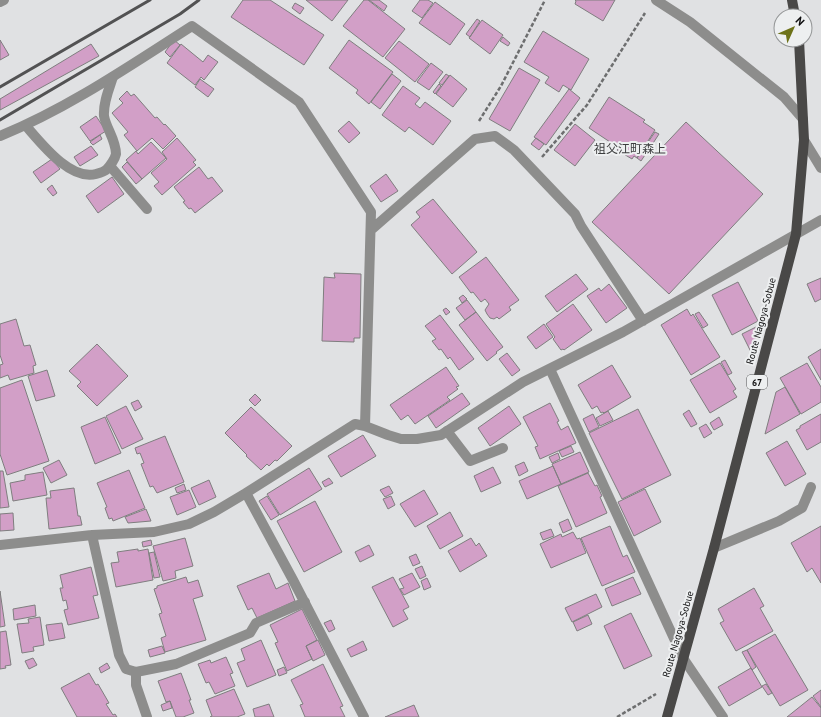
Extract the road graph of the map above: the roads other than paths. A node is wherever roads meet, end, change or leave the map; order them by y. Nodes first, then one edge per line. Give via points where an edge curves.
1 (4, 0) edge
2 (0, 2) edge
3 (652, 3) edge
4 (799, 48) edge
5 (113, 77) junction
6 (803, 119) junction
7 (26, 126) junction
8 (0, 136) edge
9 (804, 140) junction
10 (110, 166) junction
11 (821, 168) edge
12 (147, 209) dead end
13 (821, 220) edge
14 (371, 230) junction
15 (796, 234) junction
16 (643, 321) junction
17 (550, 369) junction
18 (365, 426) junction
19 (447, 431) junction
20 (502, 448) dead end
21 (811, 487) dead end
22 (246, 493) junction
23 (92, 535) junction
24 (0, 545) edge
25 (714, 548) junction
26 (304, 602) junction
27 (683, 658) junction
28 (136, 672) junction
29 (362, 716) edge
30 (147, 717) edge
31 (666, 717) edge
32 (723, 717) edge

1 - 2 street
3 - 6 street via 690,22 784,97
4 - 6 main road, Route Nagoya-Sobue / 67
5 - 7 street
5 - 10 street via 106,96 104,116 116,155
5 - 14 street via 192,26 299,102 371,212
6 - 9 main road, Route Nagoya-Sobue / 67
7 - 8 street
7 - 10 street via 58,160 77,172 91,176 104,172
9 - 11 street
9 - 15 main road, Route Nagoya-Sobue / 67
10 - 12 street
13 - 15 street
14 - 16 street via 475,139 495,136 514,150 575,214
14 - 18 street
15 - 16 street
15 - 25 main road, Route Nagoya-Sobue / 67
16 - 17 street
17 - 19 street via 523,382
17 - 27 street
18 - 19 street via 401,439 441,435
18 - 22 street via 355,424
19 - 20 street via 470,461
21 - 25 street via 802,508 779,521
22 - 23 street via 189,524 154,532
22 - 26 street
23 - 24 street
23 - 28 street via 119,655 126,668
25 - 27 main road, Route Nagoya-Sobue / 67
26 - 28 street via 256,623 250,633 176,664
26 - 29 street
27 - 31 main road, Route Nagoya-Sobue / 67
27 - 32 street
28 - 30 street via 136,685

